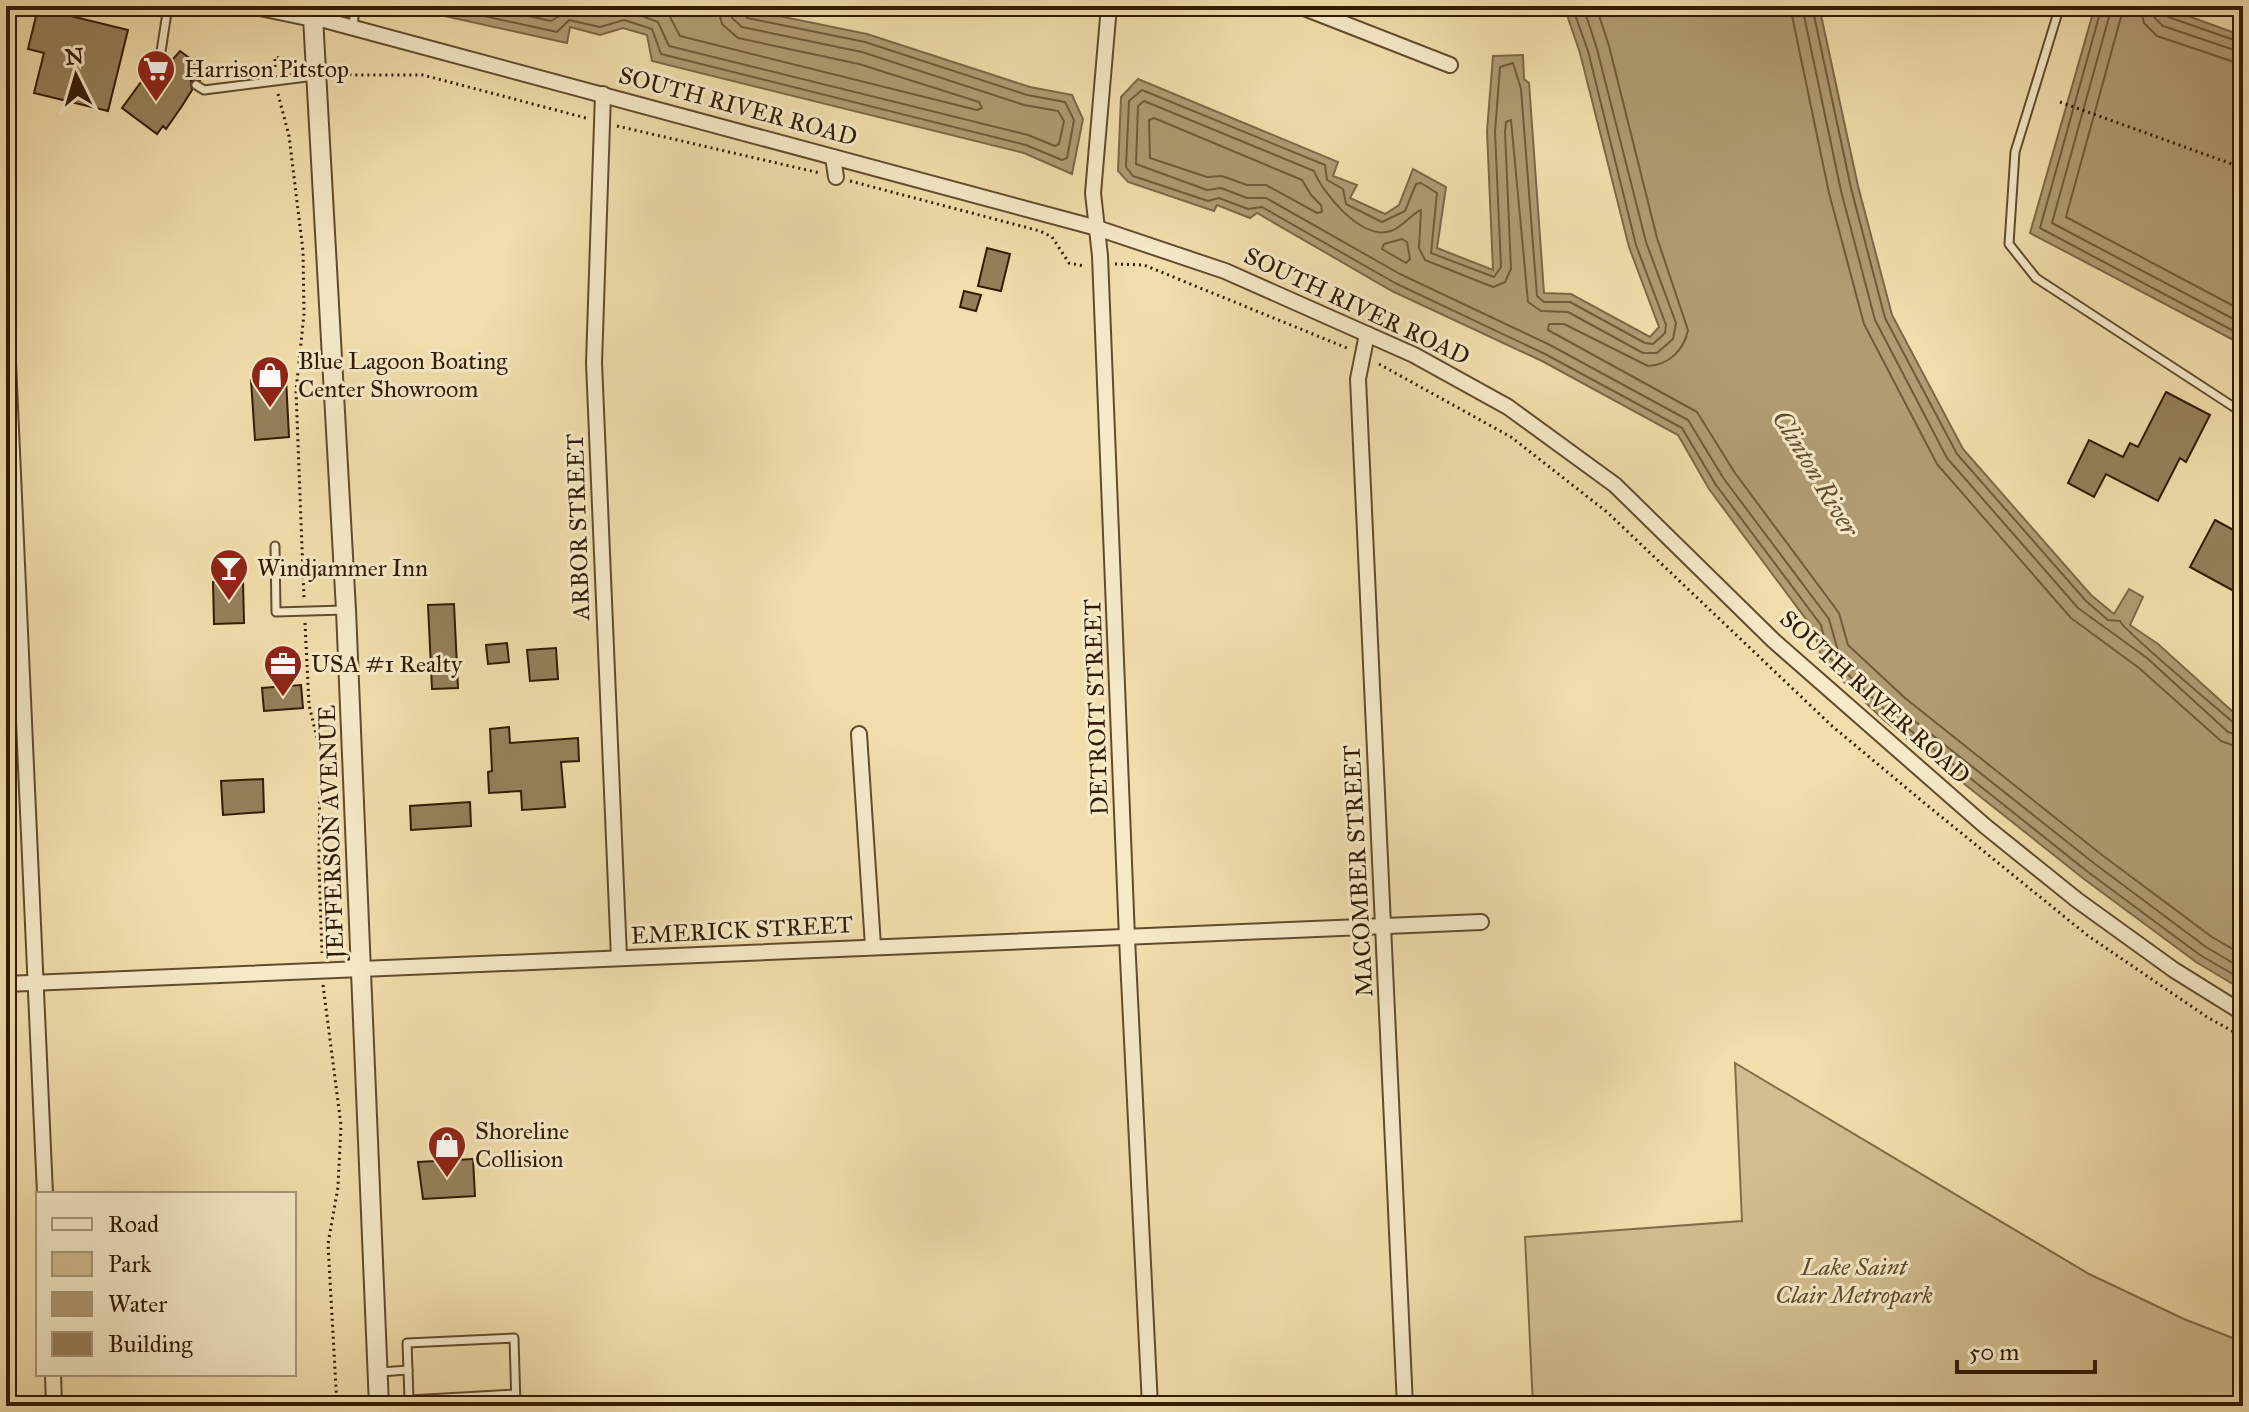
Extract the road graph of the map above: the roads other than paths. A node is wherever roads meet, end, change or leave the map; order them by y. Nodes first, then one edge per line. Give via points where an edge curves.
1 (168, 6) edge
2 (260, 6) edge
3 (355, 6) edge
4 (1109, 6) edge
5 (1299, 6) edge
6 (2060, 6) edge
7 (2235, 6) edge
8 (2243, 9) edge
9 (313, 17) junction
10 (353, 28) junction
11 (169, 64) dead end
12 (1450, 65) dead end
13 (315, 71) junction
14 (196, 85) dead end
15 (603, 94) junction
16 (833, 157) junction
17 (836, 177) road end
18 (1097, 228) junction
19 (6, 317) edge
20 (1367, 334) junction
21 (2243, 413) edge
22 (275, 546) dead end
23 (346, 610) junction
24 (859, 734) dead end
25 (1481, 922) dead end
26 (1380, 924) junction
27 (1127, 938) junction
28 (873, 946) junction
29 (619, 958) junction
30 (361, 970) junction
31 (35, 982) junction
32 (6, 984) edge
33 (2243, 1013) edge
34 (45, 1192) edge
35 (408, 1370) junction
36 (378, 1372) junction
37 (53, 1376) edge
38 (515, 1394) junction
39 (54, 1406) edge
40 (379, 1406) edge
41 (516, 1406) edge
42 (1150, 1406) edge
43 (1405, 1406) edge

1 - 11 lane via 160,58
2 - 9 street, SOUTH RIVER ROAD
3 - 10 lane
4 - 18 street, DETROIT STREET via 1093,193
5 - 12 street
6 - 21 lane via 2015,152 2009,244 2036,278
7 - 8 lane
9 - 10 street, SOUTH RIVER ROAD
9 - 13 street, JEFFERSON AVENUE
10 - 15 street, SOUTH RIVER ROAD
13 - 14 lane via 204,90
13 - 23 street, JEFFERSON AVENUE
15 - 16 street, SOUTH RIVER ROAD
15 - 29 street, ARBOR STREET via 594,363
16 - 17 street
16 - 18 street, SOUTH RIVER ROAD
18 - 20 street, SOUTH RIVER ROAD via 1225,271
18 - 27 street, DETROIT STREET
19 - 31 street
20 - 26 street, MACOMBER STREET via 1358,379
20 - 33 street, SOUTH RIVER ROAD via 1465,382 1561,443 1615,485 1798,663 1985,826 2089,909
22 - 23 lane via 276,612
23 - 30 street, JEFFERSON AVENUE
24 - 28 street
25 - 26 street, EMERICK STREET
26 - 27 street, EMERICK STREET
26 - 43 street, MACOMBER STREET via 1393,1093
27 - 28 street, EMERICK STREET
27 - 42 street, DETROIT STREET
28 - 29 street, EMERICK STREET
29 - 30 street, EMERICK STREET
30 - 31 street, EMERICK STREET
30 - 36 street, JEFFERSON AVENUE
31 - 32 street, EMERICK STREET
31 - 34 street
35 - 36 lane
35 - 38 lane via 409,1400
35 - 38 lane via 407,1343 514,1338
36 - 40 street, JEFFERSON AVENUE
37 - 39 street
38 - 41 lane

